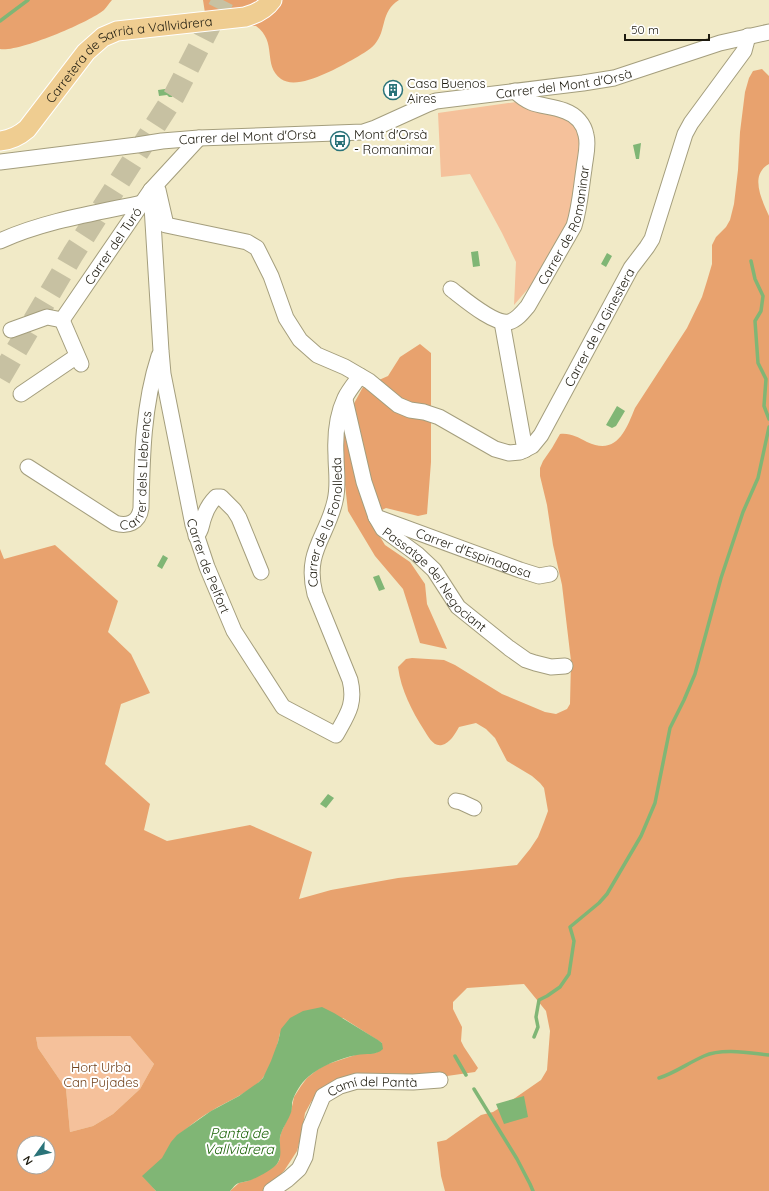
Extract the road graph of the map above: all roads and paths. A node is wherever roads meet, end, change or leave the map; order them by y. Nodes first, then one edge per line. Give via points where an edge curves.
1 (272, 0) edge
2 (769, 32) edge
3 (748, 36) junction
4 (515, 92) junction
5 (199, 138) junction
6 (0, 141) edge
7 (0, 162) edge
8 (154, 187) junction
9 (142, 203) junction
10 (0, 241) edge
11 (450, 289) dead end
12 (62, 320) junction
13 (502, 322) junction
14 (11, 330) dead end
15 (161, 351) junction
16 (360, 376) junction
17 (20, 394) dead end
18 (345, 398) junction
19 (526, 450) junction
20 (28, 467) dead end
21 (376, 517) junction
22 (196, 536) junction
23 (260, 572) dead end
24 (550, 574) dead end
25 (565, 666) dead end
26 (336, 735) joint
27 (456, 801) dead end
28 (474, 808) dead end
29 (440, 1080) dead end
30 (271, 1191) edge

1 - 6 main road, Carretera de Sarrià a Vallvidrera via 260,12 244,17 117,31 103,37 80,59 27,130 14,138
2 - 3 street, Carrer del Mont d'Orsà
3 - 4 street, Carrer del Mont d'Orsà via 614,78
3 - 19 street, Carrer de la Ginestera via 744,51 685,134 652,239 631,268 541,435
4 - 5 street, Carrer del Mont d'Orsà via 436,101 363,132
4 - 13 street, Carrer de Romaninar via 534,104 556,108 573,115 582,125 587,143 577,215 572,231 528,306 517,318
5 - 7 street, Carrer del Mont d'Orsà via 162,140
5 - 8 street, Carrer del Turó
8 - 9 street, Carrer del Turó
8 - 15 street, Carrer de Pelfort
8 - 16 street via 166,225 247,242 257,248 271,276 286,318 300,340 317,355
9 - 10 street via 54,223
9 - 12 street, Carrer del Turó
11 - 13 street via 484,313
12 - 14 street via 47,317
12 - 17 street via 79,360
13 - 19 street
15 - 20 street, Carrer dels Llebrencs via 154,372 144,434 141,508 136,521 128,525 115,523
15 - 22 street, Carrer de Pelfort
16 - 18 street, Carrer de la Fonolleda
16 - 19 street via 398,405 439,417 495,450 509,453
18 - 21 street, Passatge del Negociant via 364,482
18 - 26 street, Carrer de la Fonolleda via 337,427 336,500 317,544 311,573 315,594 352,687 351,705
21 - 24 street, Carrer d'Espinagosa via 538,576
21 - 25 street, Passatge del Negociant via 386,532 434,570 458,607 509,648 535,663 551,667
22 - 23 street via 211,502 216,497 221,497 239,518
22 - 26 street, Carrer de Pelfort via 234,631 283,707
27 - 28 street
29 - 30 street, Camí del Pantà via 356,1081 340,1086 323,1096 310,1127 305,1158 299,1169

